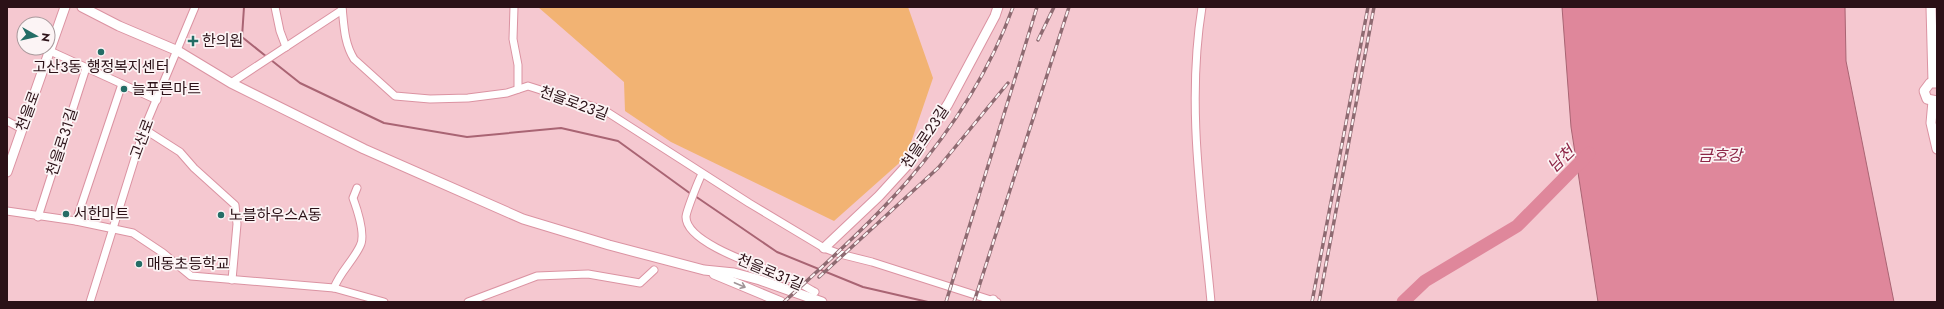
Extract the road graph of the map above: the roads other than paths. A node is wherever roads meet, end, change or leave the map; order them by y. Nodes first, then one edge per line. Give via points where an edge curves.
1 (65, 7) edge
2 (82, 7) edge
3 (195, 7) edge
4 (275, 7) edge
5 (514, 7) edge
6 (998, 7) edge
7 (1202, 7) edge
8 (1931, 7) edge
9 (342, 8) edge
10 (56, 33) edge
11 (286, 47) junction
12 (178, 51) junction
13 (56, 54) edge
14 (48, 56) edge
15 (86, 68) junction
16 (231, 82) junction
17 (1935, 83) edge
18 (122, 84) junction
19 (518, 89) junction
20 (157, 100) junction
21 (1935, 106) edge
22 (7, 122) edge
23 (22, 129) junction
24 (144, 129) junction
25 (1937, 149) edge
26 (7, 172) edge
27 (702, 174) junction
28 (357, 188) dead end
29 (7, 211) edge
30 (38, 217) junction
31 (76, 221) junction
32 (112, 228) junction
33 (824, 248) junction
34 (654, 270) dead end
35 (704, 270) junction
36 (232, 280) junction
37 (334, 288) junction
38 (815, 292) dead end
39 (994, 301) edge
40 (90, 302) edge
41 (384, 302) edge
42 (468, 302) edge
43 (781, 302) edge
44 (822, 302) edge
45 (1212, 302) edge

1 - 10 street, 천을로
2 - 12 street
3 - 12 street, 고산로
4 - 11 street
5 - 19 street via 513,39 518,65
6 - 33 street, 천을로23길 via 948,104 911,161
7 - 45 street via 1195,79 1195,131
8 - 17 street
9 - 11 street, 천을로23길
9 - 19 street, 천을로23길 via 344,32 352,56 395,96 430,99 468,98
11 - 16 street, 천을로23길
12 - 16 street
12 - 20 street, 고산로
13 - 15 street
14 - 23 street, 천을로
15 - 18 street
15 - 30 street, 천을로31길
16 - 35 street via 364,149 523,219
17 - 21 street via 1927,85 1924,94
18 - 20 street
18 - 31 street
19 - 27 street, 천을로23길 via 528,86 604,110
20 - 24 street, 고산로
21 - 25 street via 1931,123
22 - 23 street
23 - 26 street, 천을로
24 - 32 street, 고산로
24 - 36 street via 180,152 235,205 237,224
27 - 33 street, 천을로23길
27 - 38 street, 천을로31길 via 686,217 691,230 701,239 726,253 790,278
28 - 37 street via 353,198 359,213 361,245 339,276
29 - 30 street
30 - 31 street
31 - 32 street
32 - 36 street via 133,233 163,252 191,276
32 - 40 street, 고산로
33 - 39 street, 천을로23길
34 - 42 street via 640,283 588,274 537,276
35 -> 43 street
35 - 44 street via 734,273 760,280
36 - 37 street
37 - 41 street

